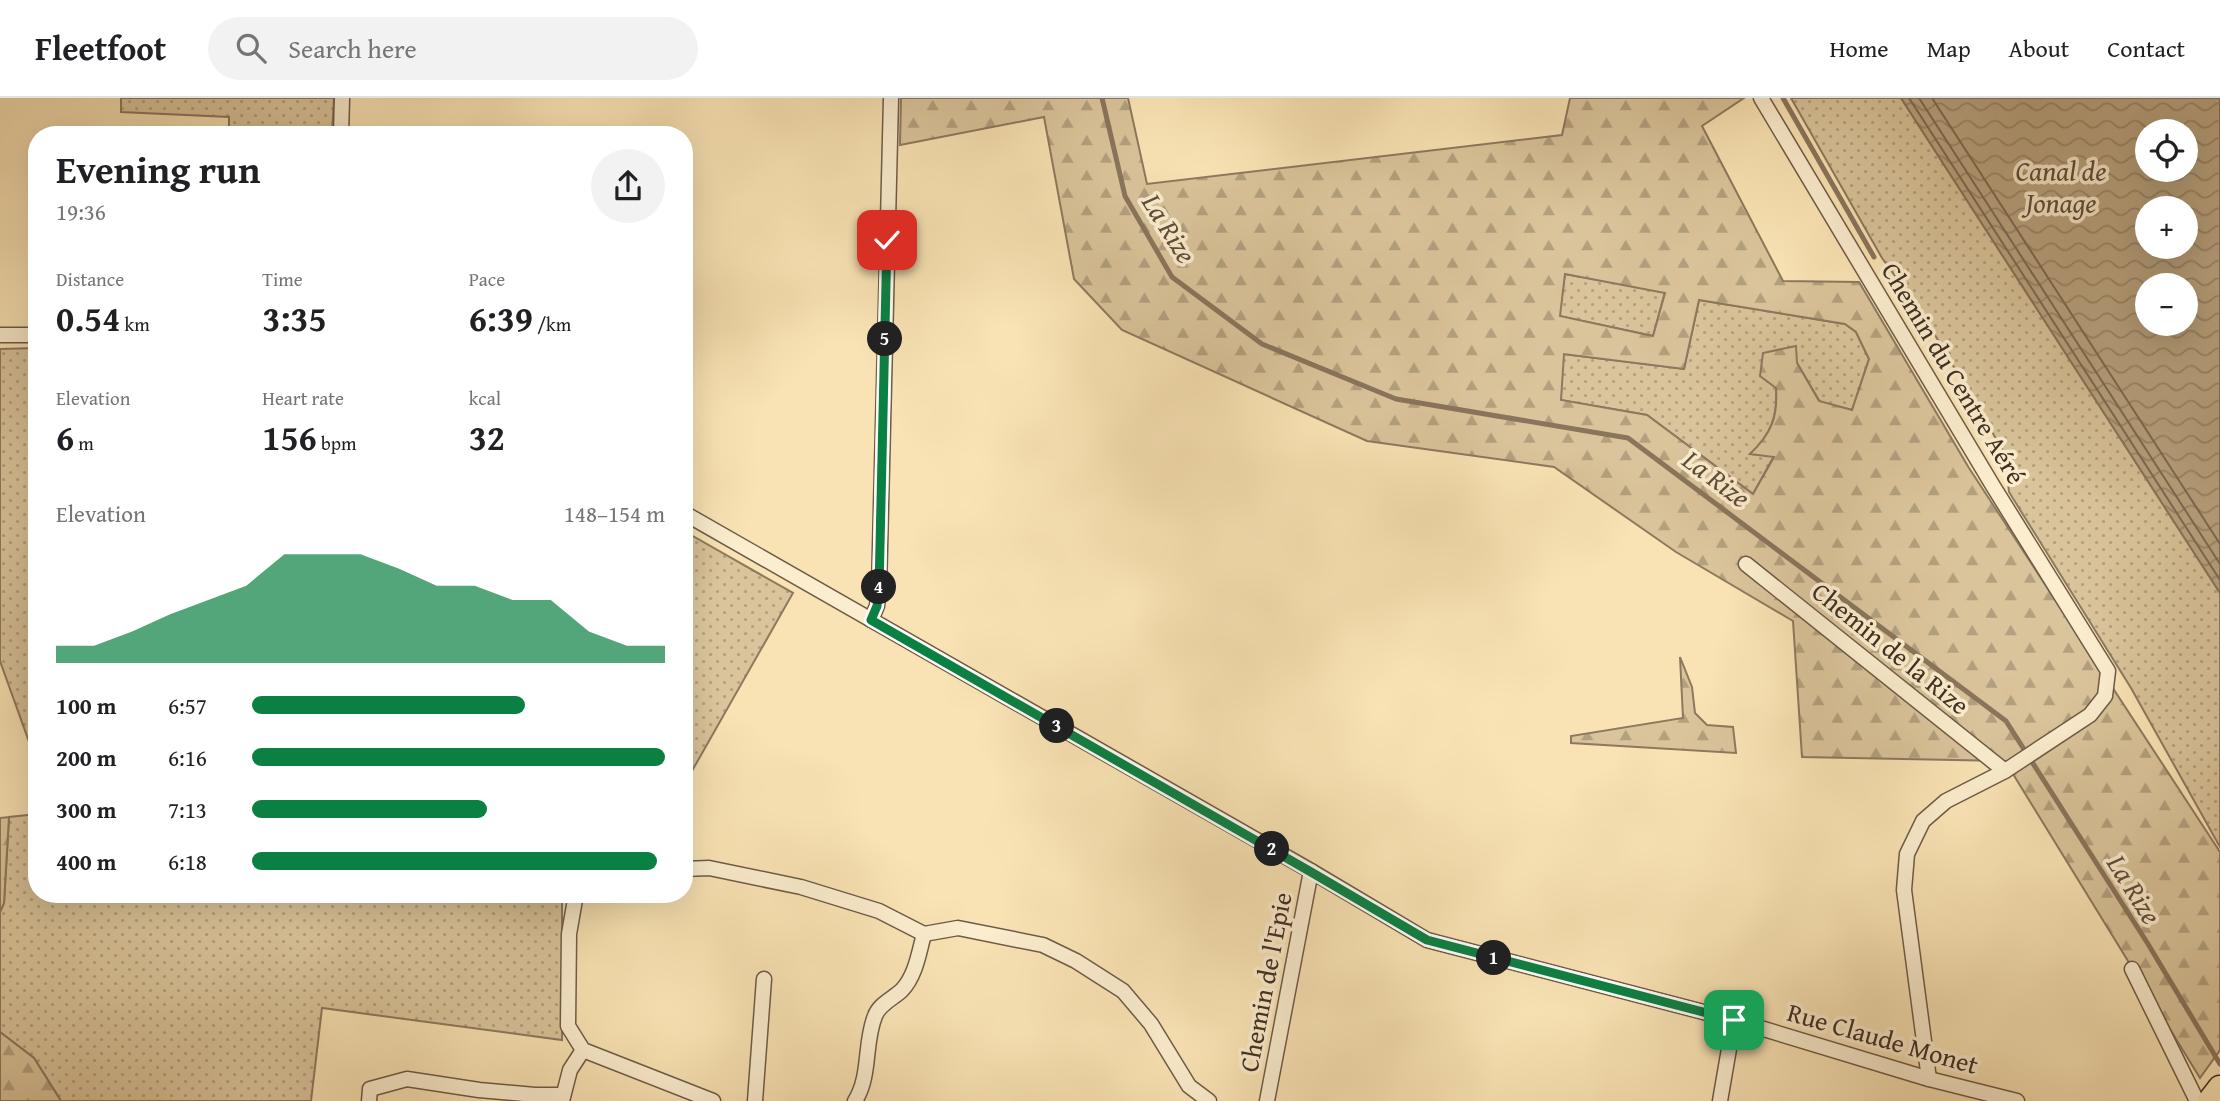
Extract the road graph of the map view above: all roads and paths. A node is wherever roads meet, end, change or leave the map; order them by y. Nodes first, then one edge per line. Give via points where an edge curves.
1 (342, 98) edge
2 (891, 98) edge
3 (1760, 98) edge
4 (341, 126) edge
5 (0, 335) edge
6 (28, 335) edge
7 (693, 518) edge
8 (1746, 564) dead end
9 (871, 620) junction
10 (2009, 768) junction
11 (693, 869) edge
12 (1311, 872) junction
13 (574, 903) edge
14 (924, 934) junction
15 (2132, 969) dead end
16 (764, 978) dead end
17 (1734, 1020) junction
18 (583, 1050) junction
19 (1929, 1079) junction
20 (2220, 1088) edge
21 (562, 1098) edge
22 (369, 1101) edge
23 (713, 1101) edge
24 (755, 1101) edge
25 (855, 1101) edge
26 (1209, 1101) edge
27 (1267, 1101) edge
28 (1720, 1101) edge
29 (2017, 1101) edge
30 (2197, 1101) edge
31 (2210, 1101) edge

1 - 4 street
2 - 9 street via 879,589
3 - 10 street, Chemin du Centre Aéré via 2108,671 2105,696 2090,715
5 - 6 street
7 - 9 street, Rue Claude Monet
8 - 10 street, Chemin de la Rize
9 - 12 street, Rue Claude Monet
10 - 19 street via 1946,801 1923,821 1907,854 1904,890
11 - 14 street via 801,887 879,911
12 - 17 street, Rue Claude Monet via 1427,940
12 - 27 street, Chemin de l'Epie
13 - 18 street via 569,934 568,1026
14 - 25 street via 916,967 904,988 876,1012
14 - 26 street via 958,928 1042,945 1076,961 1123,990 1151,1024 1189,1086
15 - 30 street
16 - 24 street
17 - 19 street, Rue Claude Monet
17 - 28 street
18 - 21 street via 570,1070
18 - 23 street
19 - 29 street, Rue Claude Monet
20 - 31 highway
21 - 22 street via 407,1079 370,1089

